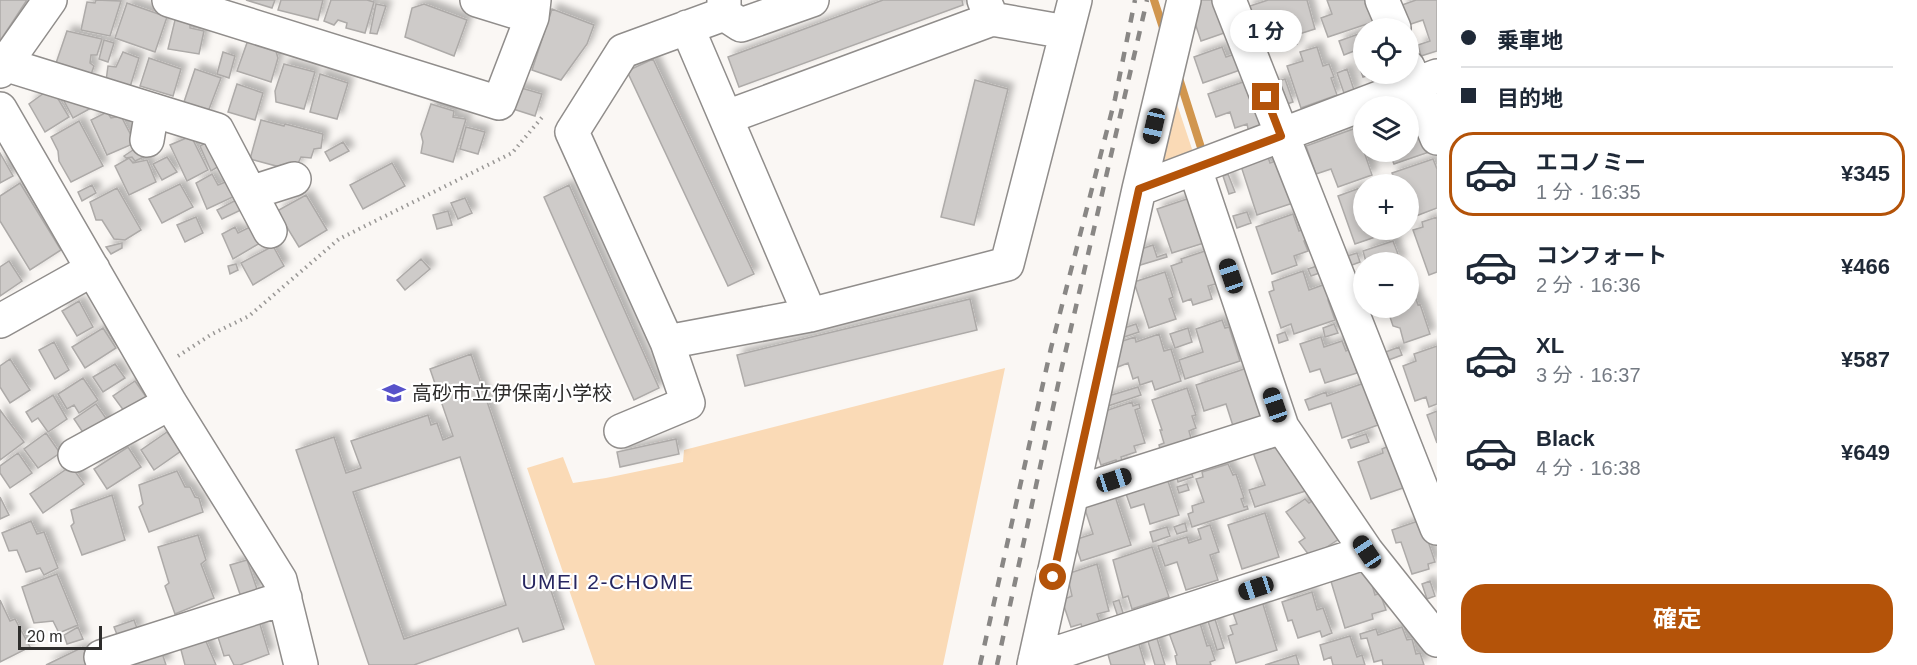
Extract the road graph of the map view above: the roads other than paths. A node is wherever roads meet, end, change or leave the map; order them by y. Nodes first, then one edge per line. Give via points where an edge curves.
1 (50, 0) edge
2 (169, 0) edge
3 (477, 0) edge
4 (812, 0) edge
5 (1075, 0) edge
6 (1184, 0) edge
7 (1229, 0) edge
8 (1382, 0) edge
9 (724, 7) edge
10 (533, 8) edge
11 (988, 10) edge
12 (1390, 18) edge
13 (687, 27) junction
14 (1066, 32) junction
15 (2, 68) edge
16 (1420, 76) edge
17 (0, 109) edge
18 (727, 117) junction
19 (1281, 136) junction
20 (1437, 138) edge
21 (1195, 169) junction
22 (294, 179) dead end
23 (1139, 189) junction
24 (250, 194) junction
25 (270, 231) dead end
26 (93, 269) junction
27 (810, 315) junction
28 (0, 321) edge
29 (667, 342) junction
30 (170, 403) junction
31 (1282, 426) junction
32 (621, 431) dead end
33 (75, 455) dead end
34 (1072, 494) junction
35 (1437, 528) edge
36 (1367, 552) junction
37 (285, 598) junction
38 (1431, 622) edge
39 (1035, 662) edge
40 (298, 664) edge
41 (104, 665) edge

1 - 15 street
2 - 10 street via 224,32 499,104
3 - 10 street
4 - 9 street via 741,25
5 - 14 street
6 - 23 street
7 - 19 street
8 - 12 street
9 - 13 street
11 - 14 street
11 - 18 street
13 - 18 street
13 - 29 street via 624,51 572,132
14 - 27 street via 1007,264
15 - 24 street via 149,125 217,130
16 - 19 street
16 - 20 street
17 - 26 street
18 - 27 street
19 - 21 street
19 - 35 street
21 - 23 street
21 - 31 street
22 - 24 street
23 - 34 street
24 - 25 street
26 - 28 street
26 - 30 street
27 - 29 street
29 - 32 street via 688,403
30 - 33 street
30 - 37 street via 280,580
31 - 34 street
31 - 36 street
34 - 39 street
36 - 38 street
36 - 39 street
37 - 40 street
37 - 41 street via 101,657

